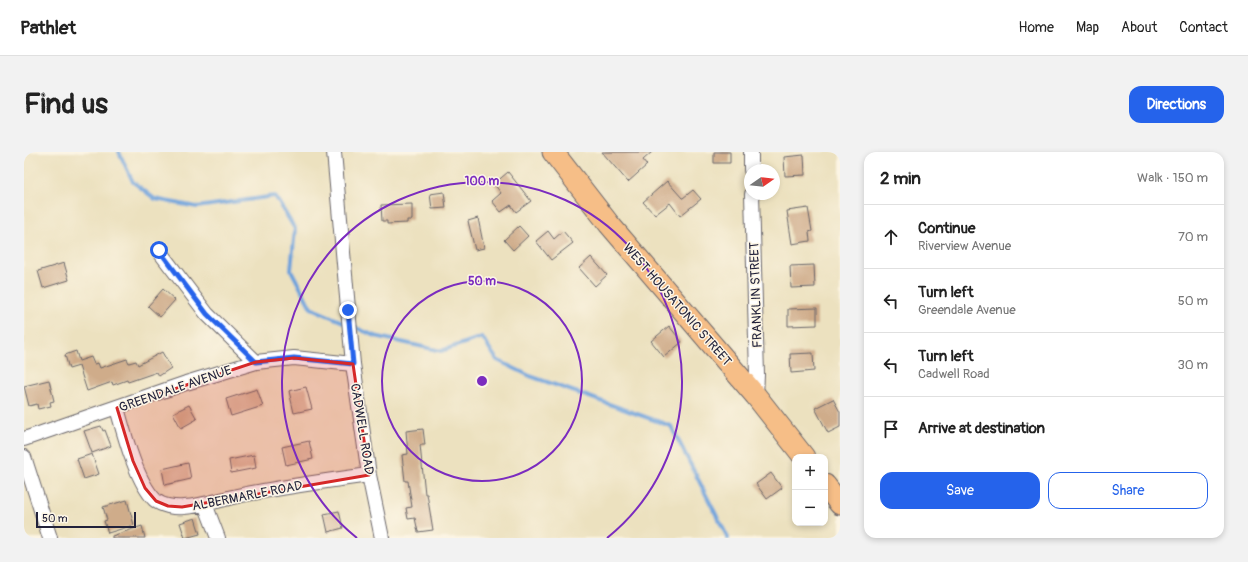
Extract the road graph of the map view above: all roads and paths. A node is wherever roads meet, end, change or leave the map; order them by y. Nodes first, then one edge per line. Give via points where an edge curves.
1 (334, 152) edge
2 (553, 152) edge
3 (751, 152) edge
4 (751, 164) edge
5 (752, 200) edge
6 (159, 250) dead end
7 (256, 362) junction
8 (353, 364) junction
9 (756, 396) junction
10 (117, 408) junction
11 (24, 439) edge
12 (802, 454) edge
13 (24, 457) edge
14 (369, 475) junction
15 (828, 488) edge
16 (206, 504) junction
17 (840, 504) edge
18 (50, 538) edge
19 (218, 538) edge
20 (382, 538) edge

1 - 8 street, CADWELL ROAD
2 - 9 highway, WEST HOUSATONIC STREET via 609,224
3 - 4 street
5 - 9 street, FRANKLIN STREET via 758,375
6 - 7 street via 207,314
7 - 8 street, GREENDALE AVENUE via 294,358
7 - 10 street, GREENDALE AVENUE via 186,383
8 - 14 street, CADWELL ROAD
9 - 12 highway, WEST HOUSATONIC STREET
10 - 11 street, GREENDALE AVENUE
10 - 16 street, ALBERMARLE ROAD via 133,461 146,488 156,501 168,506 182,507
13 - 18 street
14 - 16 street, ALBERMARLE ROAD via 243,495
14 - 20 street, CADWELL ROAD
15 - 17 highway
16 - 19 street

